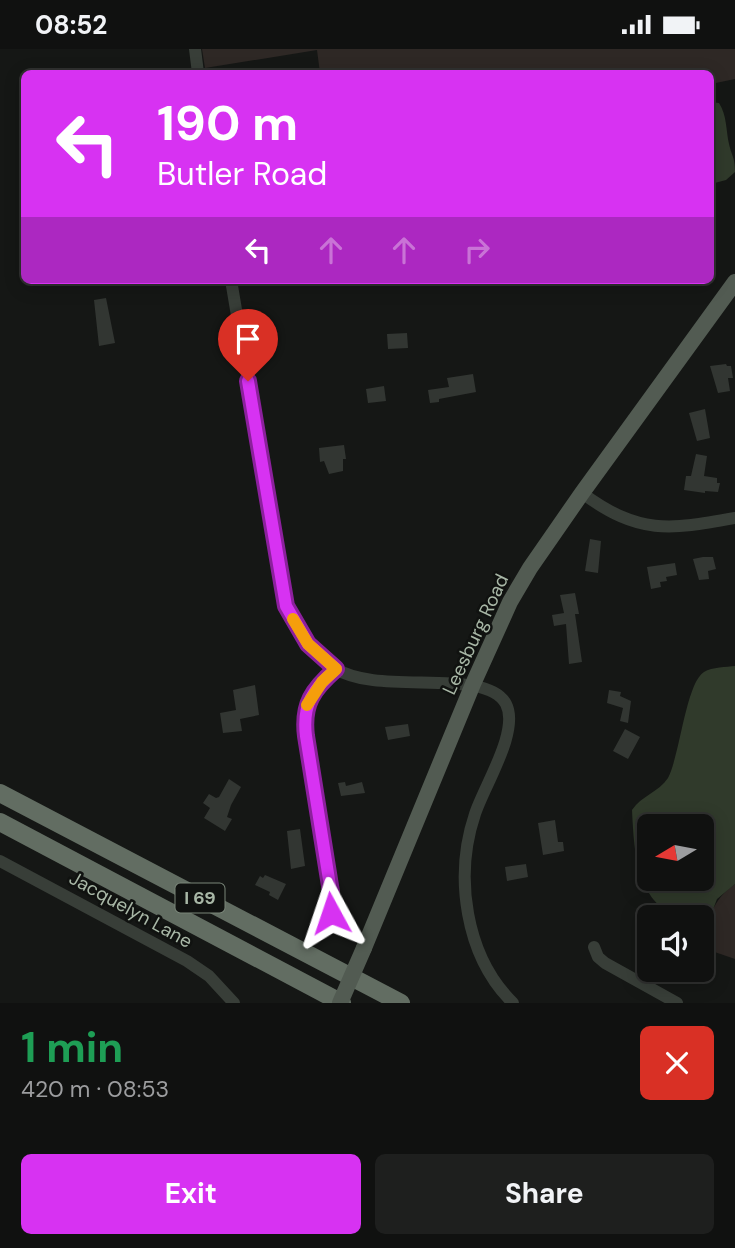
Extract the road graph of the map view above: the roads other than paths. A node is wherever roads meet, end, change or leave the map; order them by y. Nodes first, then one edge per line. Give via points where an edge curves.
1 (195, 49) edge
2 (198, 70) edge
3 (735, 282) edge
4 (232, 284) edge
5 (582, 493) junction
6 (735, 518) edge
7 (336, 669) junction
8 (473, 684) junction
9 (0, 793) edge
10 (0, 822) edge
11 (0, 861) edge
12 (327, 919) dead end
13 (594, 947) dead end
14 (654, 990) junction
15 (234, 1003) edge
16 (341, 1003) edge
17 (401, 1003) edge
18 (513, 1003) edge
19 (647, 1003) edge
20 (677, 1003) edge

1 - 2 street
3 - 5 main road, Leesburg Road
4 - 7 street via 286,606 308,644
5 - 6 street via 640,525 683,528
5 - 8 main road, Leesburg Road via 519,585
7 - 8 street via 384,683
7 - 12 street via 315,692 304,715 331,892
8 - 16 main road, Leesburg Road, bridge
8 - 18 street via 502,698 510,723 468,837 466,898 487,967
9 - 17 highway, I 69
10 - 16 highway, I 69
11 - 15 street, Jacquelyn Lane via 187,961
13 - 14 street via 605,963
14 - 19 street
14 - 20 street

